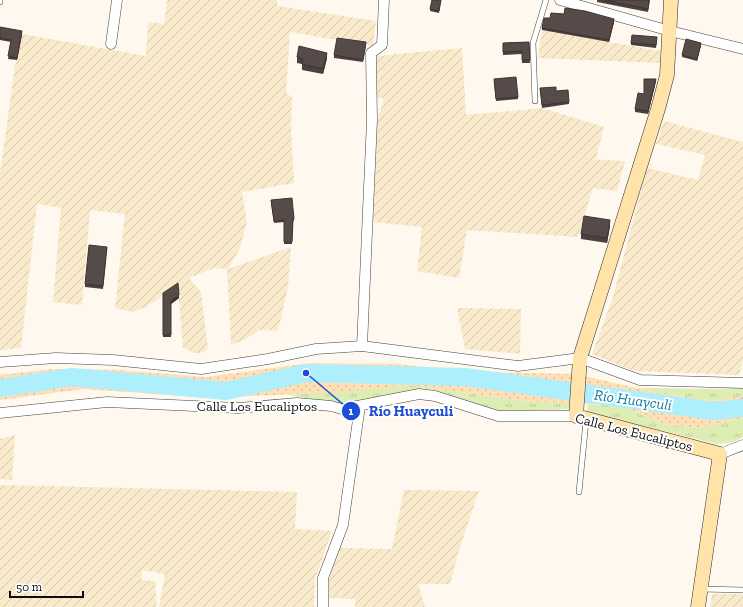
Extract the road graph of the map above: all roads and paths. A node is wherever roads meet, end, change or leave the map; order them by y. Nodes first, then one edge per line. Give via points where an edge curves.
1 (117, 0) edge
2 (384, 0) edge
3 (546, 0) edge
4 (560, 0) edge
5 (671, 0) edge
6 (670, 31) junction
7 (111, 44) dead end
8 (743, 49) edge
9 (535, 101) dead end
10 (362, 346) junction
11 (0, 362) edge
12 (580, 364) junction
13 (743, 383) edge
14 (360, 406) junction
15 (0, 413) edge
16 (580, 413) junction
17 (743, 445) edge
18 (720, 454) junction
19 (579, 492) dead end
20 (701, 589) junction
21 (743, 590) edge
22 (323, 607) edge
23 (698, 607) edge

1 - 7 street
2 - 10 street via 382,45 371,53 372,120
3 - 9 lane via 533,43
4 - 6 street
5 - 6 street
6 - 8 street
6 - 12 street via 666,75 658,109
10 - 11 street via 316,349 201,369 98,359 56,358
10 - 12 street via 518,366
12 - 13 street via 640,380
12 - 16 street
14 - 15 street, Calle Los Eucaliptos via 342,410 331,406 297,403 238,408 107,402
14 - 16 street, Calle Los Eucaliptos via 419,394 435,396 498,416
14 - 22 street via 343,525 323,578
16 - 18 street, Calle Los Eucaliptos
16 - 19 lane
17 - 18 street
18 - 20 street
20 - 21 lane
20 - 23 street

